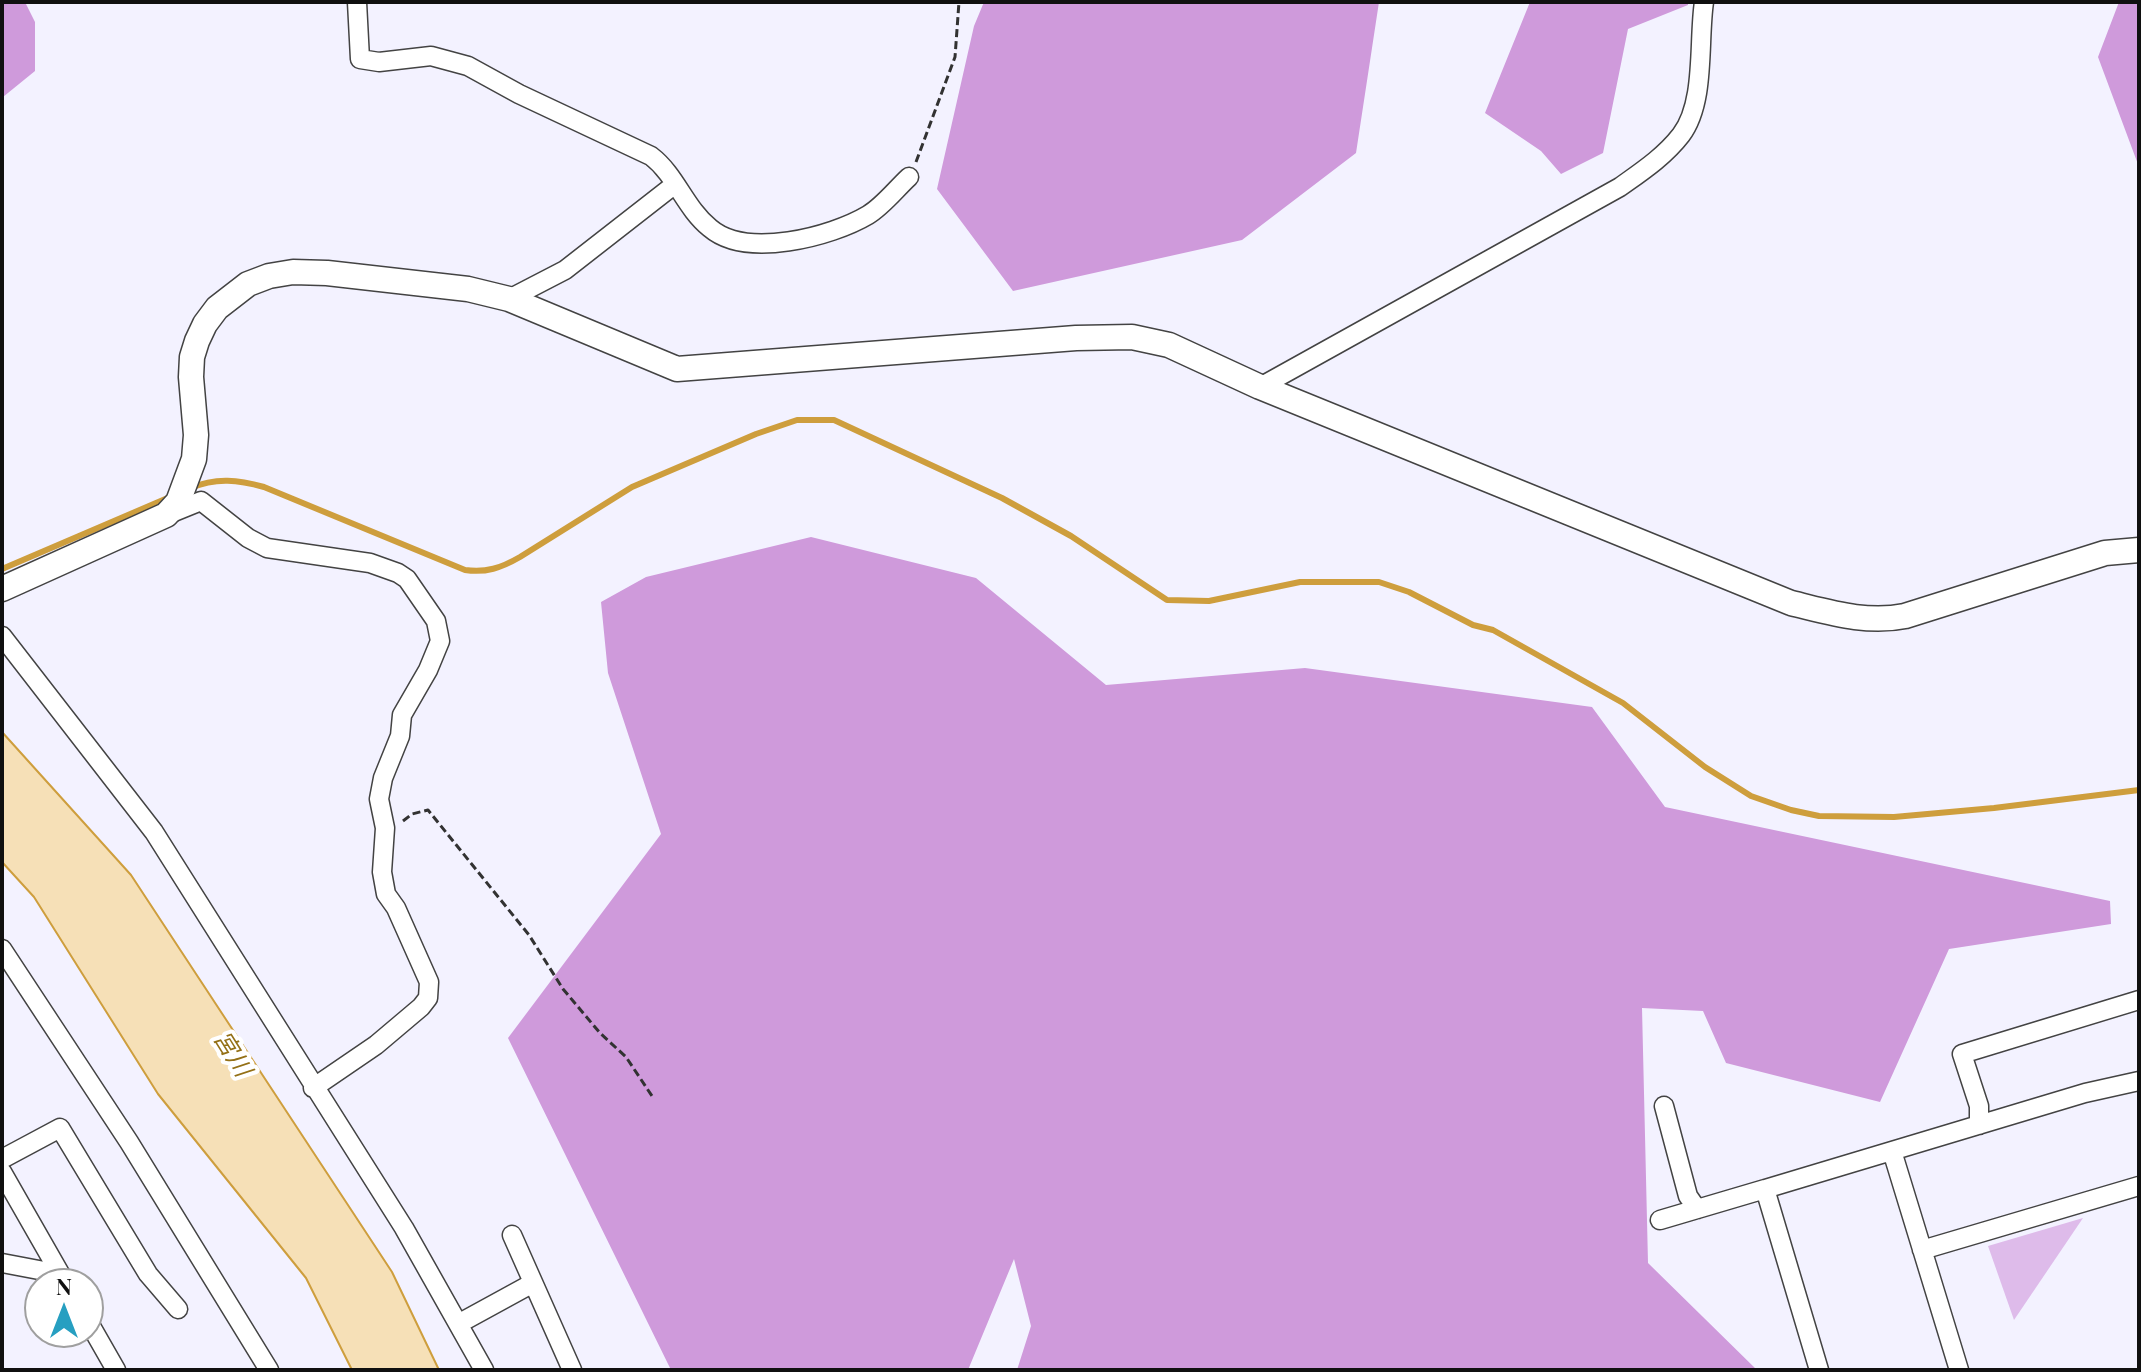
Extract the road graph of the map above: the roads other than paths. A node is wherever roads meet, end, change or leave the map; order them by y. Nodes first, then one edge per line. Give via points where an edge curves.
1 (357, 2) edge
2 (1704, 2) edge
3 (909, 177) road end
4 (674, 185) junction
5 (509, 299) junction
6 (1260, 387) junction
7 (170, 511) junction
8 (2139, 550) edge
9 (2, 589) edge
10 (2, 636) edge
11 (2, 949) edge
12 (2139, 1000) edge
13 (2139, 1081) edge
14 (313, 1088) junction
15 (1664, 1106) dead end
16 (1979, 1125) junction
17 (1892, 1151) junction
18 (2, 1159) edge
19 (2, 1172) edge
20 (2139, 1186) edge
21 (1765, 1189) junction
22 (1697, 1209) junction
23 (1660, 1220) dead end
24 (512, 1235) dead end
25 (1922, 1250) junction
26 (2, 1263) edge
27 (57, 1268) edge
28 (24, 1269) edge
29 (533, 1283) junction
30 (178, 1309) dead end
31 (458, 1324) junction
32 (103, 1348) edge
33 (116, 1370) edge
34 (269, 1370) edge
35 (484, 1370) edge
36 (572, 1370) edge
37 (1819, 1370) edge
38 (1959, 1370) edge

1 - 4 street via 360,59 431,56 468,66 651,156
2 - 6 street via 1691,116 1659,159 1620,187
3 - 4 street via 871,213 840,229 753,245 719,235
4 - 5 street via 565,270
5 - 6 street via 677,369 1132,337 1169,345
5 - 7 street via 468,289 327,273 293,272 248,284 217,308 197,341 191,377 194,459
6 - 8 street via 1791,603 1841,615 1877,620 1905,616 2105,553
7 - 9 street
7 - 14 street via 201,501 267,548 370,563 398,573 416,590 439,630 428,670 402,715 379,799 386,894 430,992 421,1007 376,1045
10 - 14 street via 154,832
11 - 34 street via 121,1129
12 - 16 street via 1962,1054 1979,1106
13 - 16 street
14 - 31 street via 396,1215
15 - 22 street via 1688,1196
16 - 17 street
17 - 21 street
17 - 25 street
18 - 30 street via 60,1128 148,1274
19 - 27 street
20 - 25 street
21 - 22 street
21 - 37 street
22 - 23 street
24 - 29 street
25 - 38 street
26 - 28 street
29 - 31 street
29 - 36 street
31 - 35 street
32 - 33 street

